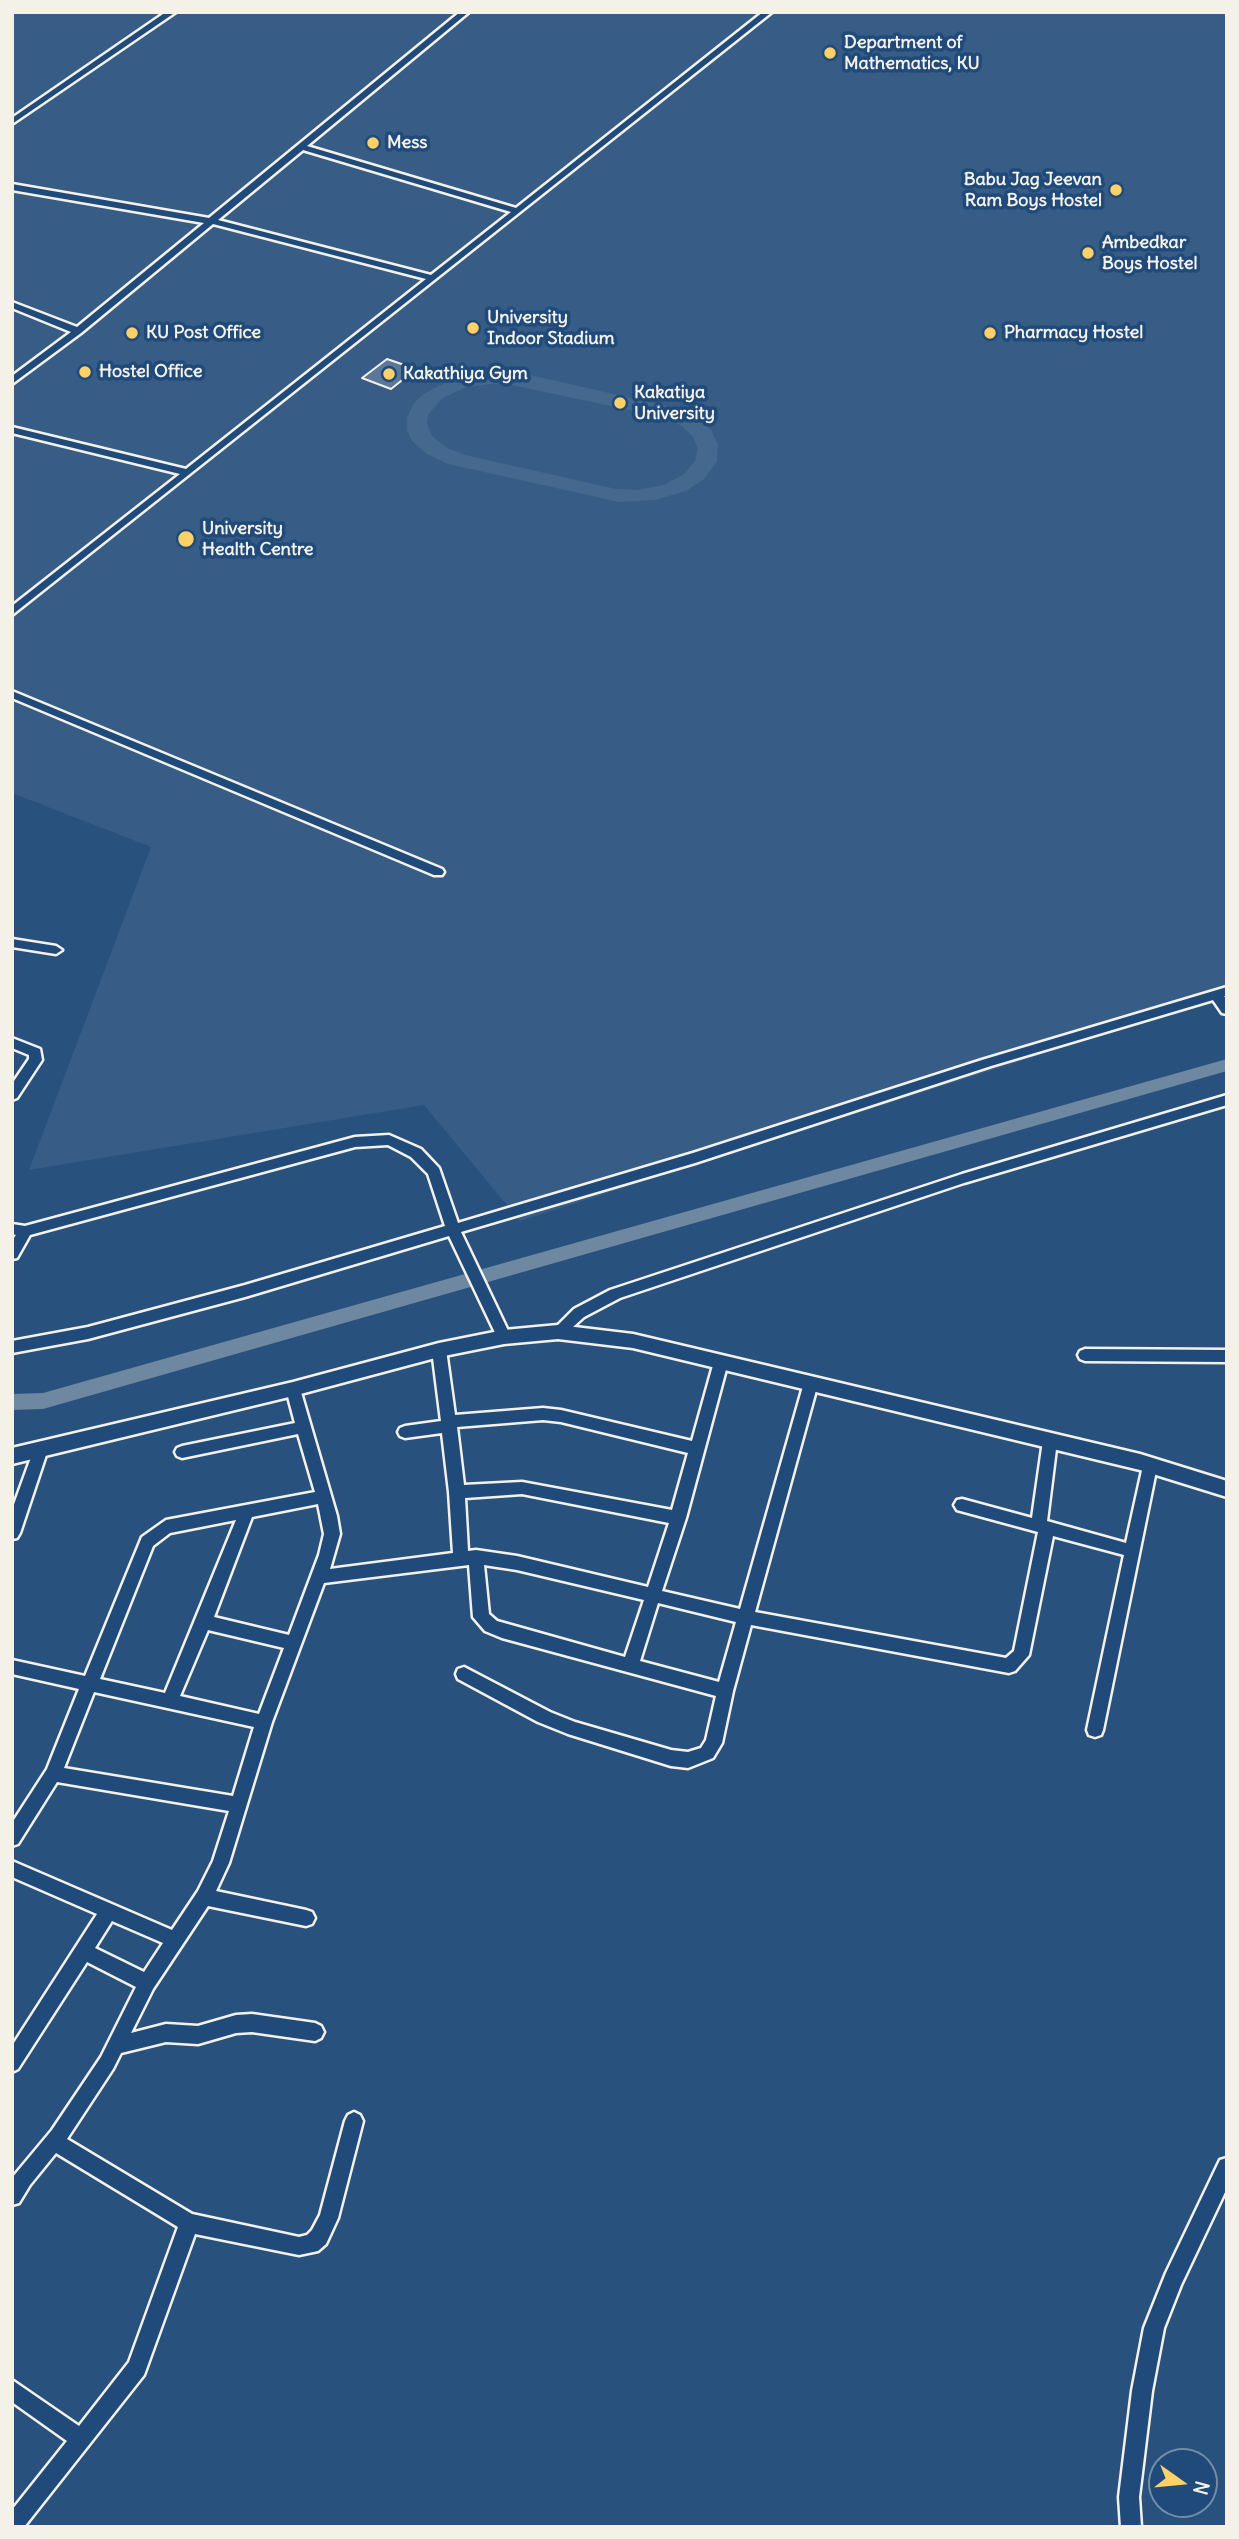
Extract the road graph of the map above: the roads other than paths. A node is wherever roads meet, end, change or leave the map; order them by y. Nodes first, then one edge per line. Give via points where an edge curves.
1 (173, 12) edge
2 (465, 12) edge
3 (768, 12) edge
4 (12, 122) edge
5 (302, 147) junction
6 (12, 187) edge
7 (519, 211) junction
8 (210, 221) junction
9 (433, 278) junction
10 (12, 305) edge
11 (78, 331) junction
12 (12, 380) edge
13 (12, 430) edge
14 (186, 472) junction
15 (12, 612) edge
16 (12, 694) edge
17 (438, 872) dead end
18 (12, 943) edge
19 (56, 950) dead end
20 (1221, 992) edge
21 (1227, 1010) edge
22 (12, 1043) edge
23 (12, 1095) edge
24 (1227, 1100) edge
25 (18, 1230) edge
26 (455, 1234) junction
27 (12, 1254) edge
28 (500, 1328) junction
29 (558, 1332) junction
30 (12, 1347) edge
31 (439, 1350) junction
32 (1085, 1355) dead end
33 (1227, 1356) edge
34 (721, 1362) junction
35 (811, 1383) junction
36 (293, 1389) junction
37 (450, 1424) junction
38 (304, 1427) junction
39 (405, 1432) dead end
40 (1050, 1440) junction
41 (697, 1449) junction
42 (40, 1452) junction
43 (182, 1452) dead end
44 (12, 1456) edge
45 (1150, 1466) junction
46 (1227, 1489) edge
47 (457, 1492) junction
48 (323, 1497) junction
49 (962, 1505) dead end
50 (246, 1513) junction
51 (678, 1518) junction
52 (1043, 1526) junction
53 (12, 1533) edge
54 (1132, 1550) junction
55 (469, 1558) junction
56 (317, 1577) junction
57 (652, 1597) junction
58 (745, 1617) junction
59 (204, 1622) junction
60 (292, 1643) junction
61 (630, 1666) junction
62 (12, 1667) edge
63 (464, 1674) dead end
64 (91, 1685) junction
65 (725, 1691) junction
66 (170, 1701) junction
67 (264, 1722) junction
68 (1094, 1730) dead end
69 (53, 1774) junction
70 (239, 1804) junction
71 (12, 1838) edge
72 (12, 1869) edge
73 (204, 1897) junction
74 (109, 1911) junction
75 (306, 1917) dead end
76 (174, 1939) junction
77 (84, 1951) junction
78 (147, 1983) junction
79 (315, 2032) dead end
80 (115, 2046) junction
81 (12, 2063) edge
82 (354, 2121) dead end
83 (54, 2141) junction
84 (1227, 2167) edge
85 (18, 2175) edge
86 (12, 2196) edge
87 (189, 2223) junction
88 (12, 2390) edge
89 (80, 2439) junction
90 (12, 2526) edge
91 (1132, 2527) edge

1 - 4 street
2 - 5 street
3 - 7 street
5 - 7 street
5 - 8 street
6 - 8 street
7 - 9 street
8 - 9 street
8 - 11 street
9 - 14 street
10 - 11 street
11 - 12 street
13 - 14 street
14 - 15 street
16 - 17 street
18 - 19 street
20 - 21 street
20 - 26 street
22 - 23 street via 35,1052 36,1060
24 - 29 street via 962,1179 615,1294 579,1313
25 - 26 street via 355,1142 389,1140 416,1153 434,1172
25 - 27 street
26 - 28 street
26 - 30 street via 88,1333
28 - 29 street
28 - 31 street
29 - 34 street via 633,1341
31 - 36 street
31 - 37 street
32 - 33 street
34 - 35 street
34 - 41 street
35 - 40 street
35 - 58 street
36 - 38 street
36 - 42 street
37 - 39 street
37 - 41 street via 542,1414
37 - 47 street
38 - 43 street
38 - 48 street
40 - 45 street
40 - 52 street
41 - 51 street
42 - 44 street
42 - 53 street
45 - 46 street
45 - 54 street
47 - 51 street via 522,1488
47 - 55 street
48 - 50 street
48 - 56 street via 332,1534
49 - 52 street
50 - 59 street
50 - 64 street via 166,1527 147,1542
51 - 57 street
52 - 54 street
52 - 58 street via 1021,1655 1009,1666
54 - 68 street
55 - 56 street
55 - 57 street via 517,1563
55 - 61 street via 484,1622
56 - 60 street
57 - 58 street
57 - 61 street
58 - 65 street
59 - 60 street
59 - 66 street
60 - 67 street
61 - 65 street
62 - 64 street
63 - 65 street via 564,1725 688,1760 699,1758 714,1743
64 - 66 street
64 - 69 street
66 - 67 street
67 - 70 street
69 - 70 street
69 - 71 street
70 - 73 street via 221,1863
72 - 74 street
73 - 75 street
73 - 76 street
74 - 76 street
74 - 77 street
76 - 78 street
77 - 78 street
77 - 81 street
78 - 80 street
79 - 80 street via 244,2024
80 - 83 street
82 - 87 street via 329,2218 311,2244 299,2246
83 - 85 street
83 - 87 street
84 - 91 street via 1154,2328 1129,2497
85 - 86 street
87 - 89 street via 137,2368
88 - 89 street
89 - 90 street

